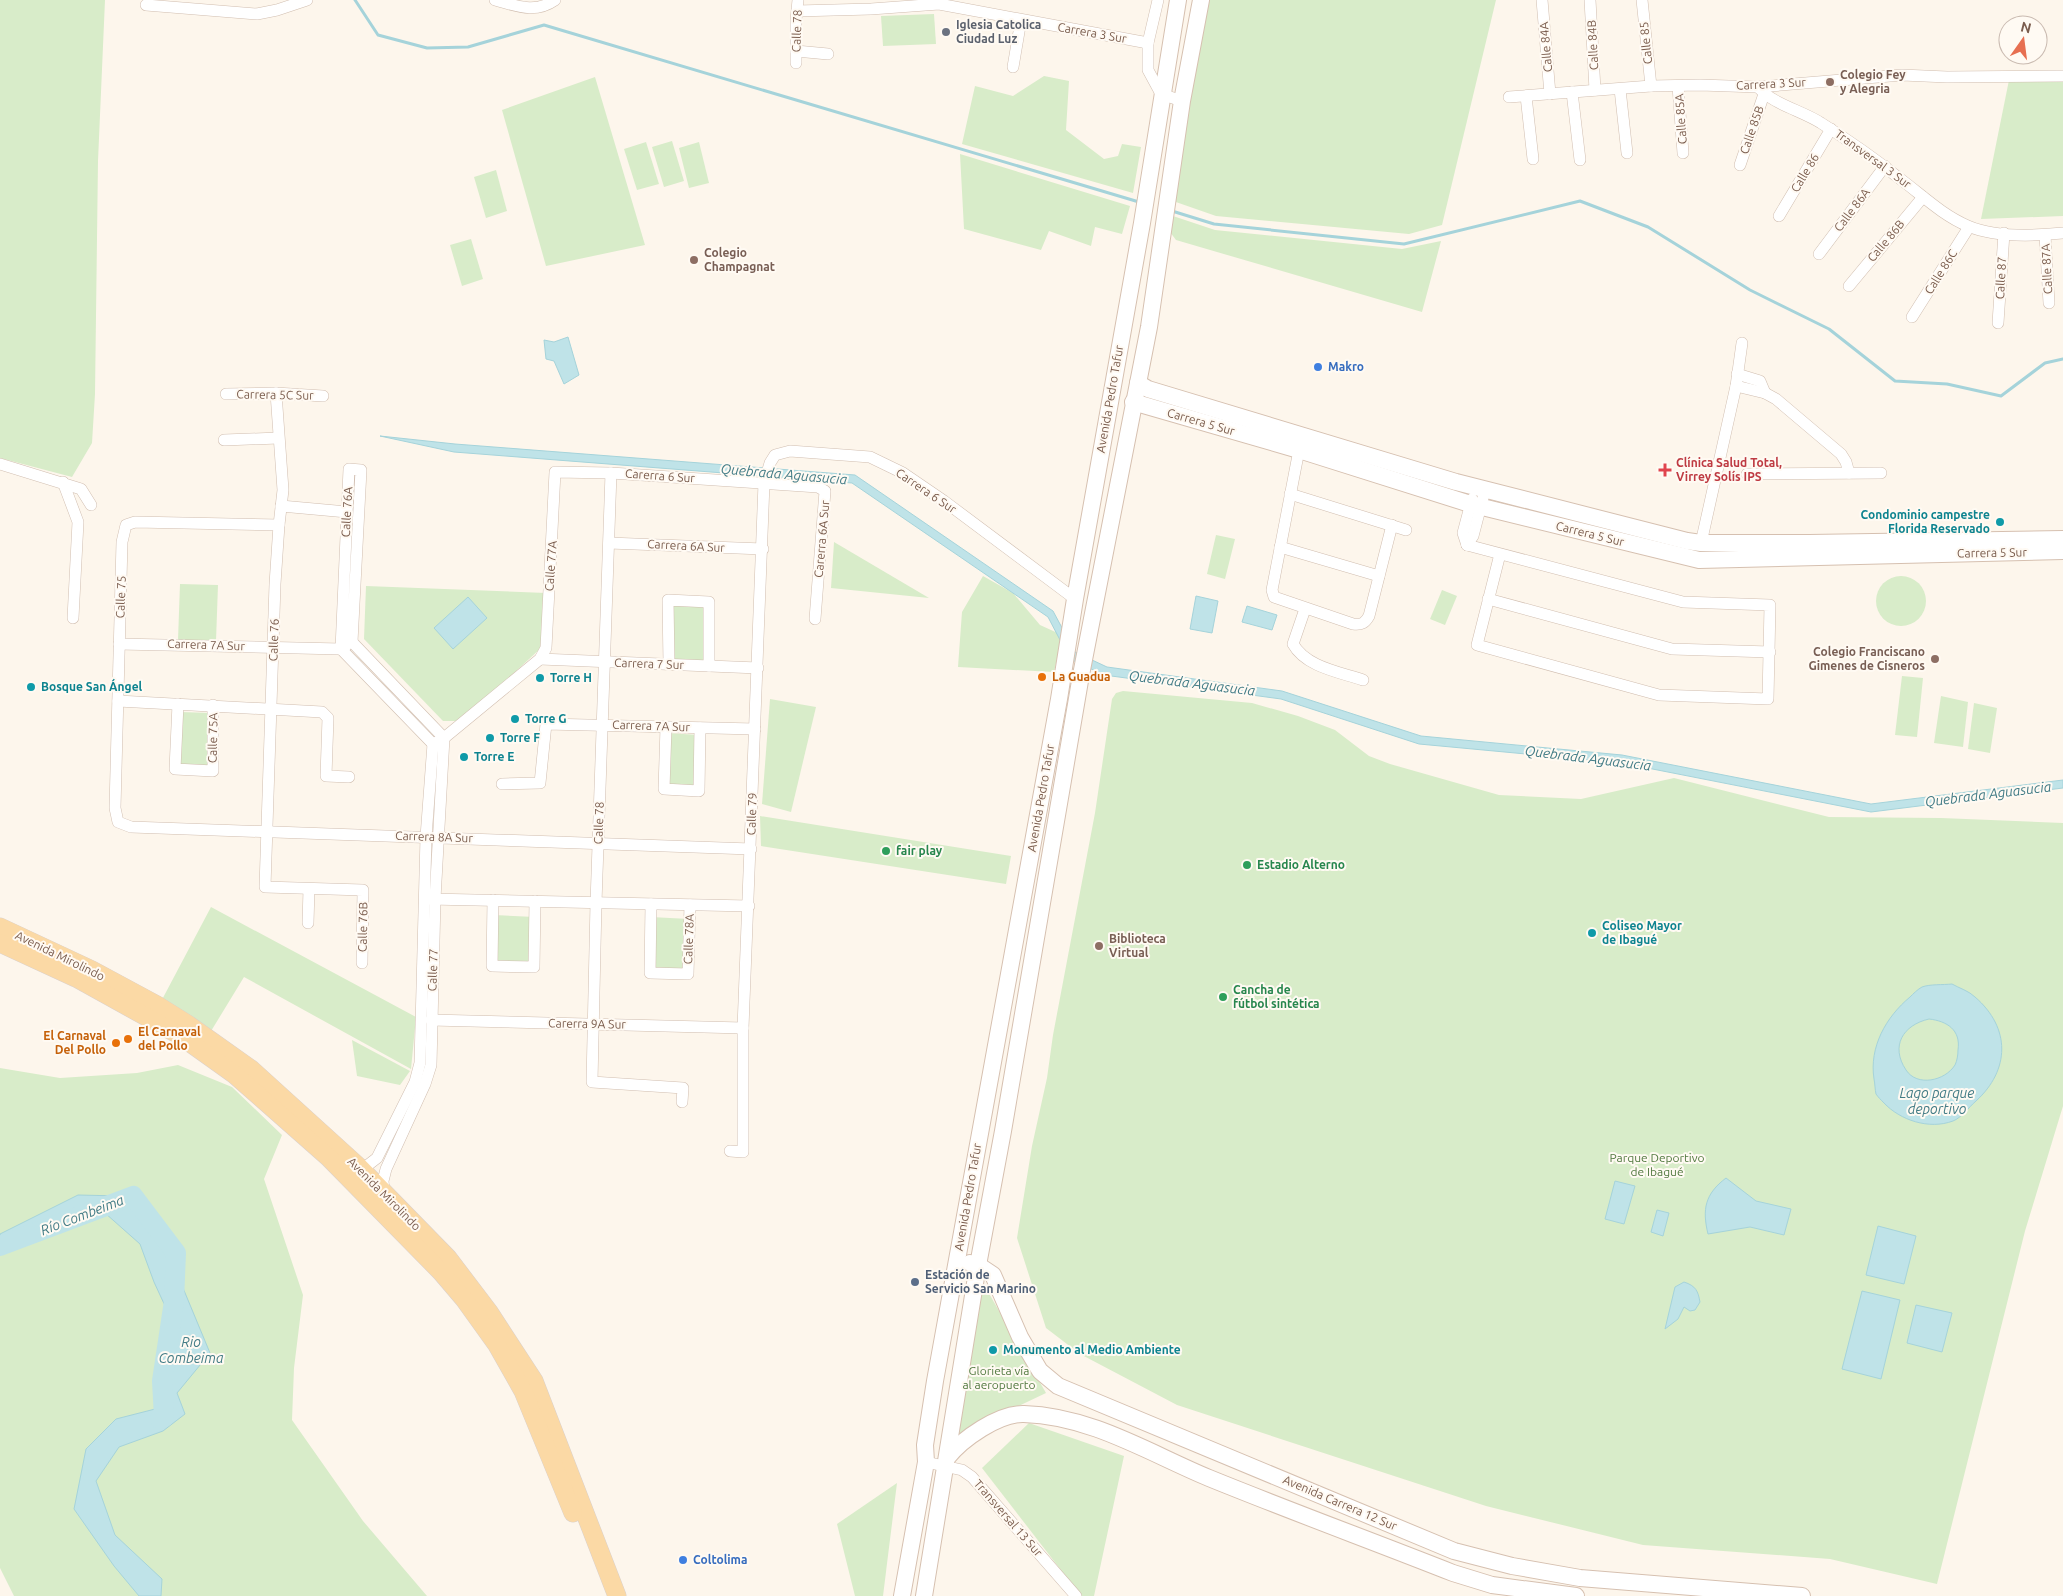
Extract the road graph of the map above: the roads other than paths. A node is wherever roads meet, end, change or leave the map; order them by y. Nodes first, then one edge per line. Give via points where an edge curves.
1 (307, 0) edge
2 (495, 0) edge
3 (555, 0) edge
4 (1158, 0) edge
5 (1178, 0) edge
6 (1200, 0) edge
7 (1542, 0) edge
8 (1590, 0) edge
9 (1642, 0) edge
10 (939, 2) edge
11 (146, 5) dead end
12 (798, 6) edge
13 (1021, 20) junction
14 (1148, 43) junction
15 (828, 54) dead end
16 (1013, 67) dead end
17 (2063, 76) edge
18 (1651, 86) junction
19 (1678, 86) junction
20 (1620, 88) junction
21 (1596, 90) junction
22 (1761, 91) junction
23 (1572, 92) junction
24 (1161, 94) junction
25 (1550, 94) junction
26 (1526, 96) junction
27 (1509, 97) dead end
28 (1182, 101) junction
29 (1831, 129) junction
30 (1627, 153) dead end
31 (1683, 153) dead end
32 (1533, 159) dead end
33 (1580, 160) dead end
34 (1740, 165) dead end
35 (1884, 166) junction
36 (1923, 197) junction
37 (1779, 216) dead end
38 (1970, 226) junction
39 (2004, 233) junction
40 (2063, 234) edge
41 (2045, 235) junction
42 (1819, 254) dead end
43 (1849, 286) dead end
44 (2049, 303) dead end
45 (1912, 317) dead end
46 (1998, 323) dead end
47 (1742, 342) dead end
48 (1736, 380) junction
49 (1138, 383) junction
50 (276, 393) junction
51 (226, 394) dead end
52 (323, 396) dead end
53 (1133, 402) junction
54 (278, 438) junction
55 (224, 440) dead end
56 (1299, 450) junction
57 (0, 464) edge
58 (555, 472) joint
59 (611, 473) junction
60 (1849, 473) junction
61 (1881, 473) dead end
62 (1747, 474) dead end
63 (765, 480) junction
64 (63, 482) junction
65 (1480, 488) junction
66 (1290, 494) junction
67 (91, 505) dead end
68 (281, 506) junction
69 (1475, 506) junction
70 (347, 512) junction
71 (279, 525) junction
72 (1392, 525) junction
73 (1406, 530) dead end
74 (351, 535) junction
75 (2063, 538) edge
76 (609, 543) junction
77 (1701, 543) junction
78 (1280, 547) junction
79 (763, 549) junction
80 (2063, 551) edge
81 (1500, 554) junction
82 (1379, 576) junction
83 (1075, 599) junction
84 (1488, 599) junction
85 (1305, 609) junction
86 (73, 618) dead end
87 (815, 618) dead end
88 (352, 642) junction
89 (119, 644) junction
90 (274, 647) junction
91 (341, 649) junction
92 (1770, 652) junction
93 (540, 659) junction
94 (605, 663) junction
95 (669, 664) junction
96 (709, 666) junction
97 (758, 668) junction
98 (1362, 680) dead end
99 (118, 701) junction
100 (178, 704) junction
101 (213, 705) junction
102 (271, 709) junction
103 (602, 725) junction
104 (666, 727) junction
105 (700, 728) junction
106 (755, 729) junction
107 (444, 738) junction
108 (433, 744) junction
109 (349, 777) dead end
110 (502, 784) dead end
111 (118, 822) joint
112 (266, 832) junction
113 (432, 837) junction
114 (598, 843) junction
115 (751, 848) junction
116 (309, 889) junction
117 (429, 899) junction
118 (493, 900) junction
119 (535, 901) junction
120 (596, 902) junction
121 (651, 904) junction
122 (690, 905) junction
123 (748, 906) junction
124 (308, 923) dead end
125 (0, 927) edge
126 (0, 943) edge
127 (362, 963) dead end
128 (592, 1024) junction
129 (428, 1027) junction
130 (743, 1028) junction
131 (682, 1102) dead end
132 (730, 1151) dead end
133 (359, 1167) junction
134 (384, 1192) junction
135 (957, 1260) junction
136 (978, 1265) junction
137 (926, 1462) junction
138 (946, 1462) junction
139 (606, 1596) edge
140 (617, 1596) edge
141 (902, 1596) edge
142 (924, 1596) edge
143 (1076, 1596) edge
144 (1576, 1596) edge
145 (1802, 1596) edge

1 - 11 street via 257,14
2 - 3 street via 530,9
4 - 14 street
5 - 24 street, Avenida Pedro Tafur
6 - 28 street, Avenida Pedro Tafur
7 - 25 street, Calle 84A
8 - 21 street, Calle 84B
9 - 18 street, Calle 85
10 - 12 street, Carrera 3 Sur via 871,9
10 - 13 street, Carrera 3 Sur
12 - 15 street, Calle 78 via 796,57
13 - 14 street, Carrera 3 Sur
13 - 16 street
14 - 24 street via 1148,70
17 - 22 street, Carrera 3 Sur via 1902,75
18 - 19 street, Carrera 3 Sur
18 - 20 street, Carrera 3 Sur
19 - 22 street, Carrera 3 Sur
19 - 31 street, Calle 85A
20 - 21 street, Carrera 3 Sur
20 - 30 street
21 - 23 street, Carrera 3 Sur
22 - 29 street, Transversal 3 Sur
22 - 34 street, Calle 85B
23 - 25 street, Carrera 3 Sur
23 - 33 street
24 - 28 street
24 - 83 street, Avenida Pedro Tafur via 1142,223
25 - 26 street, Carrera 3 Sur
26 - 27 street, Carrera 3 Sur
26 - 32 street
28 - 49 street, Avenida Pedro Tafur
29 - 35 street, Transversal 3 Sur
29 - 37 street, Calle 86
35 - 36 street, Transversal 3 Sur
35 - 42 street, Calle 86A
36 - 38 street, Transversal 3 Sur via 1944,214
36 - 43 street, Calle 86B
38 - 39 street, Transversal 3 Sur
38 - 45 street, Calle 86C
39 - 41 street, Transversal 3 Sur
39 - 46 street, Calle 87
40 - 41 street, Transversal 3 Sur
41 - 44 street, Calle 87A
47 - 48 street
48 - 60 street via 1760,381 1765,393 1841,454
48 - 77 street
49 - 53 street, Avenida Pedro Tafur
49 - 65 street, Carrera 5 Sur
50 - 51 street, Carrera 5C Sur
50 - 52 street, Carrera 5C Sur
50 - 54 street, Calle 76
53 - 56 street, Carrera 5 Sur
53 - 136 street, Avenida Pedro Tafur via 1081,675
54 - 55 street
54 - 68 street, Calle 76 via 283,490
56 - 66 street
56 - 69 street, Carrera 5 Sur
57 - 64 street
58 - 59 street, Carerra 6 Sur
58 - 93 street, Calle 77A via 546,648
59 - 63 street, Carerra 6 Sur
59 - 76 street, Calle 78
60 - 61 street
60 - 62 street
63 - 79 street, Calle 79
63 - 83 street, Carrera 6 Sur via 775,455 790,451 870,457 903,473 944,501
63 - 87 street, Carerra 6A Sur via 826,490
64 - 67 street via 81,489
64 - 86 street via 78,522
65 - 69 street
65 - 77 street, Carrera 5 Sur
66 - 72 street
66 - 78 street
68 - 70 street
68 - 71 street, Calle 76
69 - 80 street, Carrera 5 Sur via 1699,560
69 - 81 street via 1463,533 1467,545
70 - 74 street, Calle 76A
70 - 74 street, Calle 76A via 349,469 361,470
71 - 89 street, Calle 75 via 134,522 126,525 122,542
71 - 90 street, Calle 76
72 - 73 street
72 - 82 street
74 - 88 street, Calle 76A
74 - 91 street, Calle 76A
75 - 77 street, Carrera 5 Sur
76 - 79 street, Carrera 6A Sur
76 - 94 street, Calle 78
78 - 82 street
78 - 85 street via 1272,590 1274,597
79 - 97 street, Calle 79
81 - 84 street
81 - 92 street via 1683,602 1770,605
82 - 85 street via 1369,616 1361,625
83 - 135 street, Avenida Pedro Tafur
84 - 92 street via 1672,649
84 - 92 street via 1477,645 1659,695 1768,699
85 - 98 street via 1293,644 1297,651 1321,666
88 - 91 street
88 - 107 street
89 - 90 street, Carrera 7A Sur
89 - 99 street, Calle 75
90 - 91 street, Carrera 7A Sur
90 - 102 street, Calle 76
91 - 108 street
93 - 94 street, Carrera 7 Sur
93 - 107 street
94 - 95 street, Carrera 7 Sur
94 - 103 street, Calle 78
95 - 96 street, Carrera 7 Sur
95 - 96 street via 668,600 709,602
96 - 97 street, Carrera 7 Sur
97 - 106 street, Calle 79
99 - 100 street
99 - 111 street, Calle 75 via 115,808
100 - 101 street
100 - 101 street, Calle 75A via 175,769 212,771
101 - 102 street
102 - 109 street via 322,712 328,718 326,776
102 - 112 street, Calle 76
103 - 104 street, Carrera 7A Sur
103 - 110 street, Carrera 7A Sur via 546,724 540,783
103 - 114 street, Calle 78
104 - 105 street, Carrera 7A Sur
104 - 105 street via 664,790 699,791
105 - 106 street, Carrera 7A Sur
106 - 115 street, Calle 79
107 - 108 street
107 - 113 street, Calle 77
108 - 113 street, Calle 77
111 - 112 street, Carrera 8A Sur via 131,827
112 - 113 street, Carrera 8A Sur
112 - 116 street, Calle 76 via 265,887
113 - 114 street, Carrera 8A Sur
113 - 117 street, Calle 77
114 - 115 street, Carrera 8A Sur
114 - 120 street, Calle 78
115 - 123 street, Calle 79
116 - 124 street
116 - 127 street, Calle 76B via 364,890
117 - 118 street
117 - 129 street, Calle 77
118 - 119 street
118 - 119 street via 492,966 534,967
119 - 120 street
120 - 121 street
120 - 128 street, Calle 78
121 - 122 street
121 - 122 street, Calle 78A via 650,973 688,974
122 - 123 street
123 - 130 street, Calle 79
125 - 133 main road, Avenida Mirolindo via 92,970 189,1025 252,1069
126 - 139 main road, Avenida Mirolindo via 76,978 179,1035 235,1075 328,1157 427,1257 481,1322 523,1391
128 - 129 street, Carerra 9A Sur
128 - 130 street, Carerra 9A Sur
128 - 131 street, Calle 78 via 592,1082 683,1088
129 - 133 street, Calle 77 via 415,1082 376,1158
129 - 134 street, Calle 77 via 431,1066 386,1169
130 - 132 street, Calle 79 via 743,1152
133 - 134 main road, Avenida Mirolindo
134 - 140 main road, Avenida Mirolindo via 448,1258 522,1361 542,1399
135 - 136 street, Avenida Carrera 12 Sur
135 - 137 street, Avenida Pedro Tafur via 925,1445
136 - 138 street, Avenida Pedro Tafur
136 - 145 street, Avenida Carrera 12 Sur via 993,1275 1020,1337 1040,1371 1058,1386 1454,1551 1512,1566 1580,1578
137 - 138 street, Transversal 13 Sur
137 - 141 street, Avenida Pedro Tafur
138 - 142 street, Avenida Pedro Tafur
138 - 143 street, Transversal 13 Sur via 972,1477
138 - 144 street, Avenida Carrera 12 Sur via 967,1439 1010,1416 1065,1418 1453,1573 1492,1585

